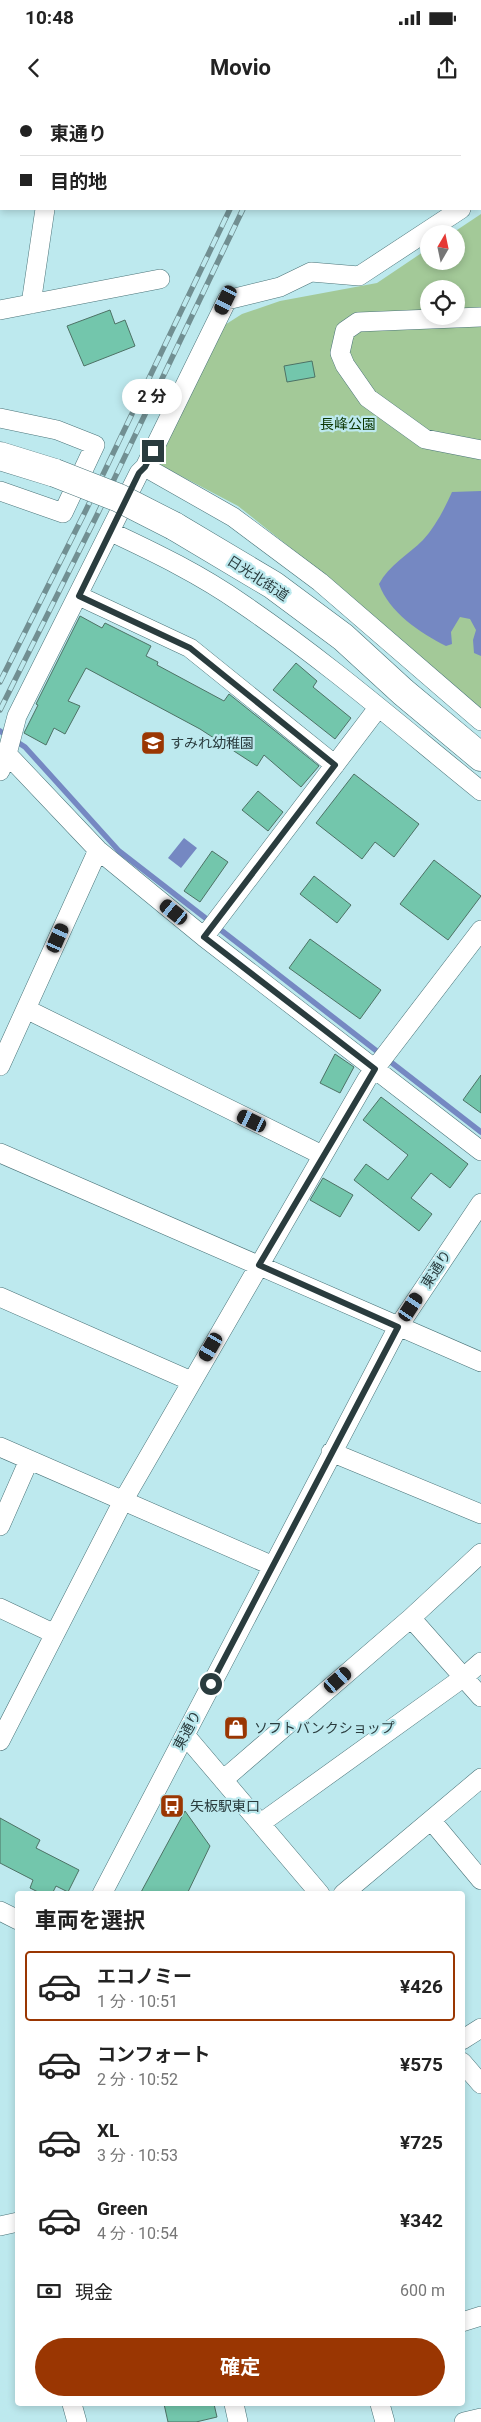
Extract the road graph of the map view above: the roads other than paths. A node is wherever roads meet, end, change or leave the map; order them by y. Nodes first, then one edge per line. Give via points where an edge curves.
1 (45, 210) edge
2 (459, 210) edge
3 (160, 279) dead end
4 (31, 304) junction
5 (0, 310) edge
6 (481, 317) edge
7 (0, 418) edge
8 (481, 450) edge
9 (0, 456) edge
10 (145, 467) junction
11 (0, 491) edge
12 (111, 532) junction
13 (79, 596) junction
14 (378, 708) junction
15 (481, 721) edge
16 (7, 754) junction
17 (481, 757) edge
18 (335, 765) junction
19 (0, 771) edge
20 (481, 791) edge
21 (98, 850) junction
22 (481, 930) edge
23 (204, 937) junction
24 (26, 1009) junction
25 (0, 1066) edge
26 (375, 1069) junction
27 (481, 1151) edge
28 (0, 1153) edge
29 (322, 1156) junction
30 (481, 1203) edge
31 (259, 1265) junction
32 (0, 1297) edge
33 (398, 1327) junction
34 (481, 1362) edge
35 (191, 1381) junction
36 (0, 1447) edge
37 (331, 1452) junction
38 (29, 1460) junction
39 (123, 1501) junction
40 (481, 1514) edge
41 (0, 1526) edge
42 (481, 1553) edge
43 (273, 1566) junction
44 (0, 1608) edge
45 (411, 1618) junction
46 (55, 1634) junction
47 (481, 1662) edge
48 (464, 1677) junction
49 (481, 1697) edge
50 (184, 1734) junction
51 (0, 1741) edge
52 (481, 1778) edge
53 (223, 1780) junction
54 (431, 1820) junction
55 (261, 1823) junction
56 (481, 1880) edge
57 (104, 1891) edge
58 (318, 1891) edge
59 (347, 1891) edge
60 (0, 1911) edge
61 (15, 1918) edge
62 (481, 2028) edge
63 (465, 2038) edge
64 (465, 2065) edge
65 (481, 2084) edge
66 (15, 2223) edge
67 (0, 2226) edge
68 (481, 2316) edge
69 (465, 2321) edge
70 (73, 2406) edge
71 (234, 2406) edge
72 (381, 2406) edge
73 (481, 2418) edge
74 (77, 2422) edge
75 (238, 2422) edge
76 (385, 2422) edge
77 (464, 2422) edge

1 - 4 street
2 - 10 street via 359,276 311,272 280,287 226,300
3 - 4 street
4 - 5 street
6 - 8 street via 358,322 345,331 340,353 345,366 368,398 426,439
7 - 11 street via 57,430 95,445 63,513
9 - 17 highway, 日光北街道, bridge via 119,498 174,526 273,585 343,637
10 - 12 street via 139,473
10 - 15 street via 233,517 320,582
12 - 13 street
12 - 14 street via 172,562 241,602
13 - 16 street via 17,716
13 - 18 street via 190,648
14 - 18 street
14 - 20 street
16 - 19 street
16 - 21 street
18 - 23 street
21 - 23 street
21 - 24 street
22 - 26 street
23 - 26 street
24 - 25 street
24 - 29 street
26 - 27 street
26 - 29 street
28 - 31 street
29 - 31 street
30 - 33 street, 東通り
31 - 33 street
31 - 35 street
32 - 35 street
33 - 34 street
33 - 37 street, 東通り
35 - 39 street
36 - 38 street
37 - 40 street
37 - 43 street, 東通り
38 - 39 street
38 - 41 street
39 - 43 street
39 - 46 street
42 - 45 street
43 - 50 street, 東通り
44 - 46 street
45 - 48 street
45 - 53 street
46 - 51 street
47 - 48 street
48 - 49 street
48 - 55 street
50 - 53 street
50 - 57 street, 東通り
52 - 54 street
53 - 55 street
54 - 56 street
54 - 59 street
55 - 58 street
60 - 61 street
62 - 63 street
64 - 65 street
66 - 67 street
68 - 69 street
70 - 74 street
71 - 75 street
72 - 76 street
73 - 77 street

